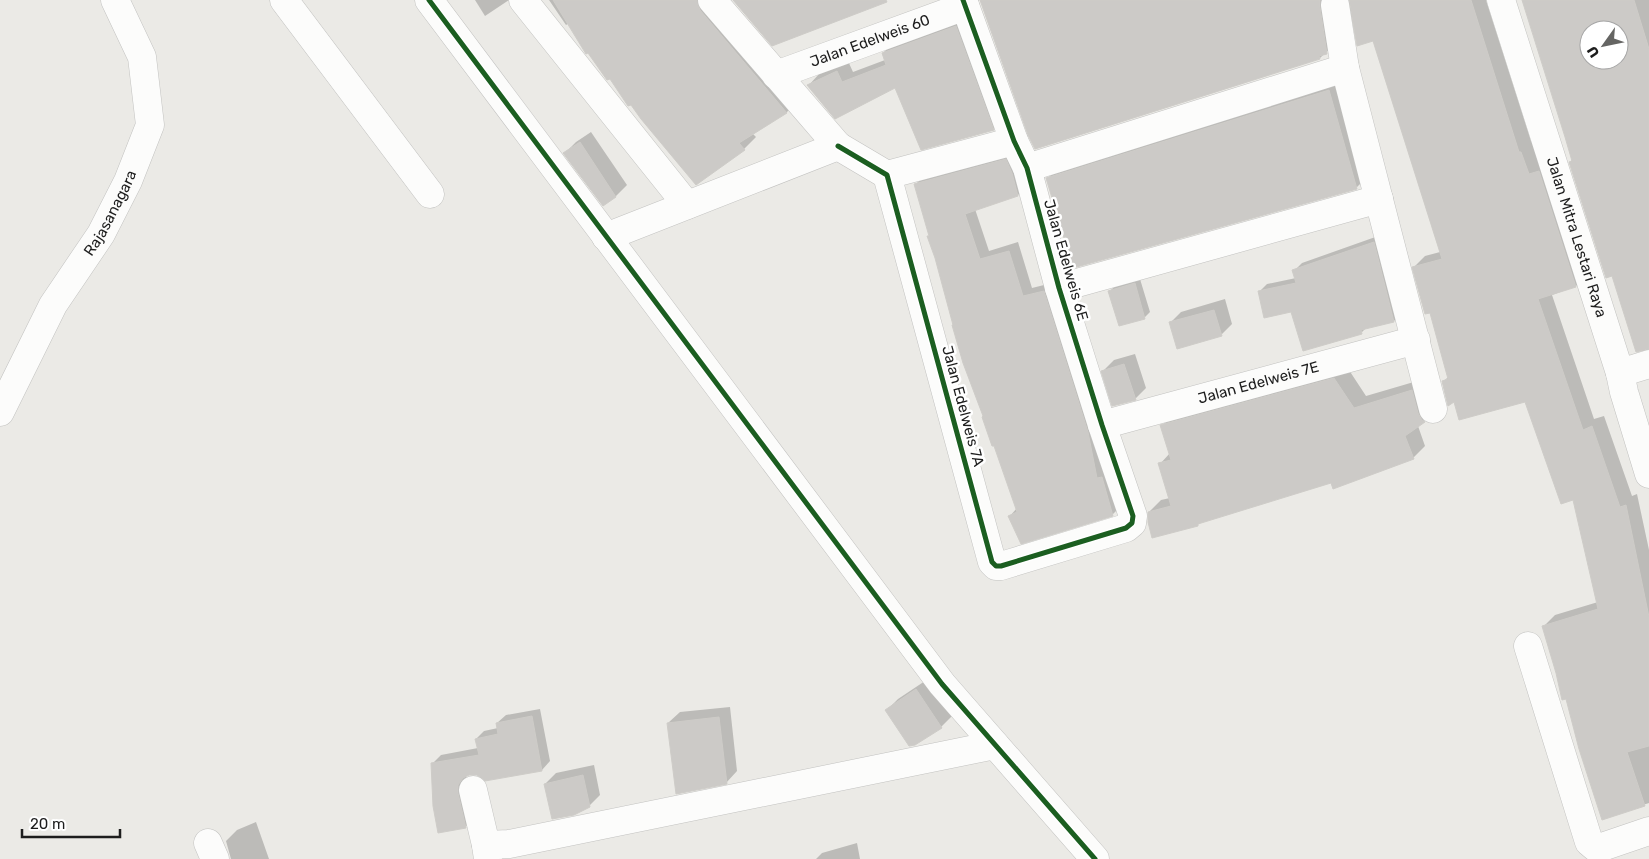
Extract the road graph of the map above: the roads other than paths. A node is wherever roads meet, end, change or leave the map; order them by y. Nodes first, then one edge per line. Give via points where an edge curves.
1 (115, 0) edge
2 (284, 0) edge
3 (429, 0) edge
4 (523, 0) edge
5 (712, 0) edge
6 (1501, 0) edge
7 (964, 3) edge
8 (1335, 5) dead end
9 (1345, 68) junction
10 (776, 75) junction
11 (1014, 141) junction
12 (838, 146) junction
13 (1027, 168) junction
14 (887, 175) junction
15 (430, 194) dead end
16 (1379, 199) junction
17 (687, 205) junction
18 (606, 237) junction
19 (1059, 288) junction
20 (1416, 340) junction
21 (1649, 364) edge
22 (1620, 373) junction
23 (1639, 407) edge
24 (1433, 409) dead end
25 (0, 412) edge
26 (1102, 426) junction
27 (1649, 474) edge
28 (1126, 528) joint
29 (1528, 646) dead end
30 (995, 745) junction
31 (473, 790) dead end
32 (1649, 831) edge
33 (487, 852) edge
34 (1095, 859) edge

1 - 25 street, Rajasanagara via 142,56 150,125 106,225 53,305
2 - 15 street
3 - 18 street
4 - 17 street
5 - 10 street
6 - 22 street, Jalan Mitra Lestari Raya
7 - 10 street, Jalan Edelweis 60
7 - 11 street, Jalan Edelweis 6E
8 - 9 street
9 - 13 street
9 - 16 street
10 - 12 street
11 - 13 street, Jalan Edelweis 6E
11 - 14 street
12 - 14 street
12 - 17 street
13 - 19 street, Jalan Edelweis 6E
14 - 28 street, Jalan Edelweis 7A via 992,562 1000,566
16 - 19 street
16 - 20 street
17 - 18 street
18 - 30 street via 942,684
19 - 26 street, Jalan Edelweis 6E
20 - 24 street
20 - 26 street, Jalan Edelweis 7E
21 - 22 street
22 - 23 street, Jalan Mitra Lestari Raya via 1624,392
23 - 27 street, Jalan Mitra Lestari Raya
26 - 28 street, Jalan Edelweis 6E via 1133,516 1132,523
29 - 32 street via 1589,842 1595,847 1602,847
30 - 33 street via 508,844
30 - 34 street
31 - 33 street

